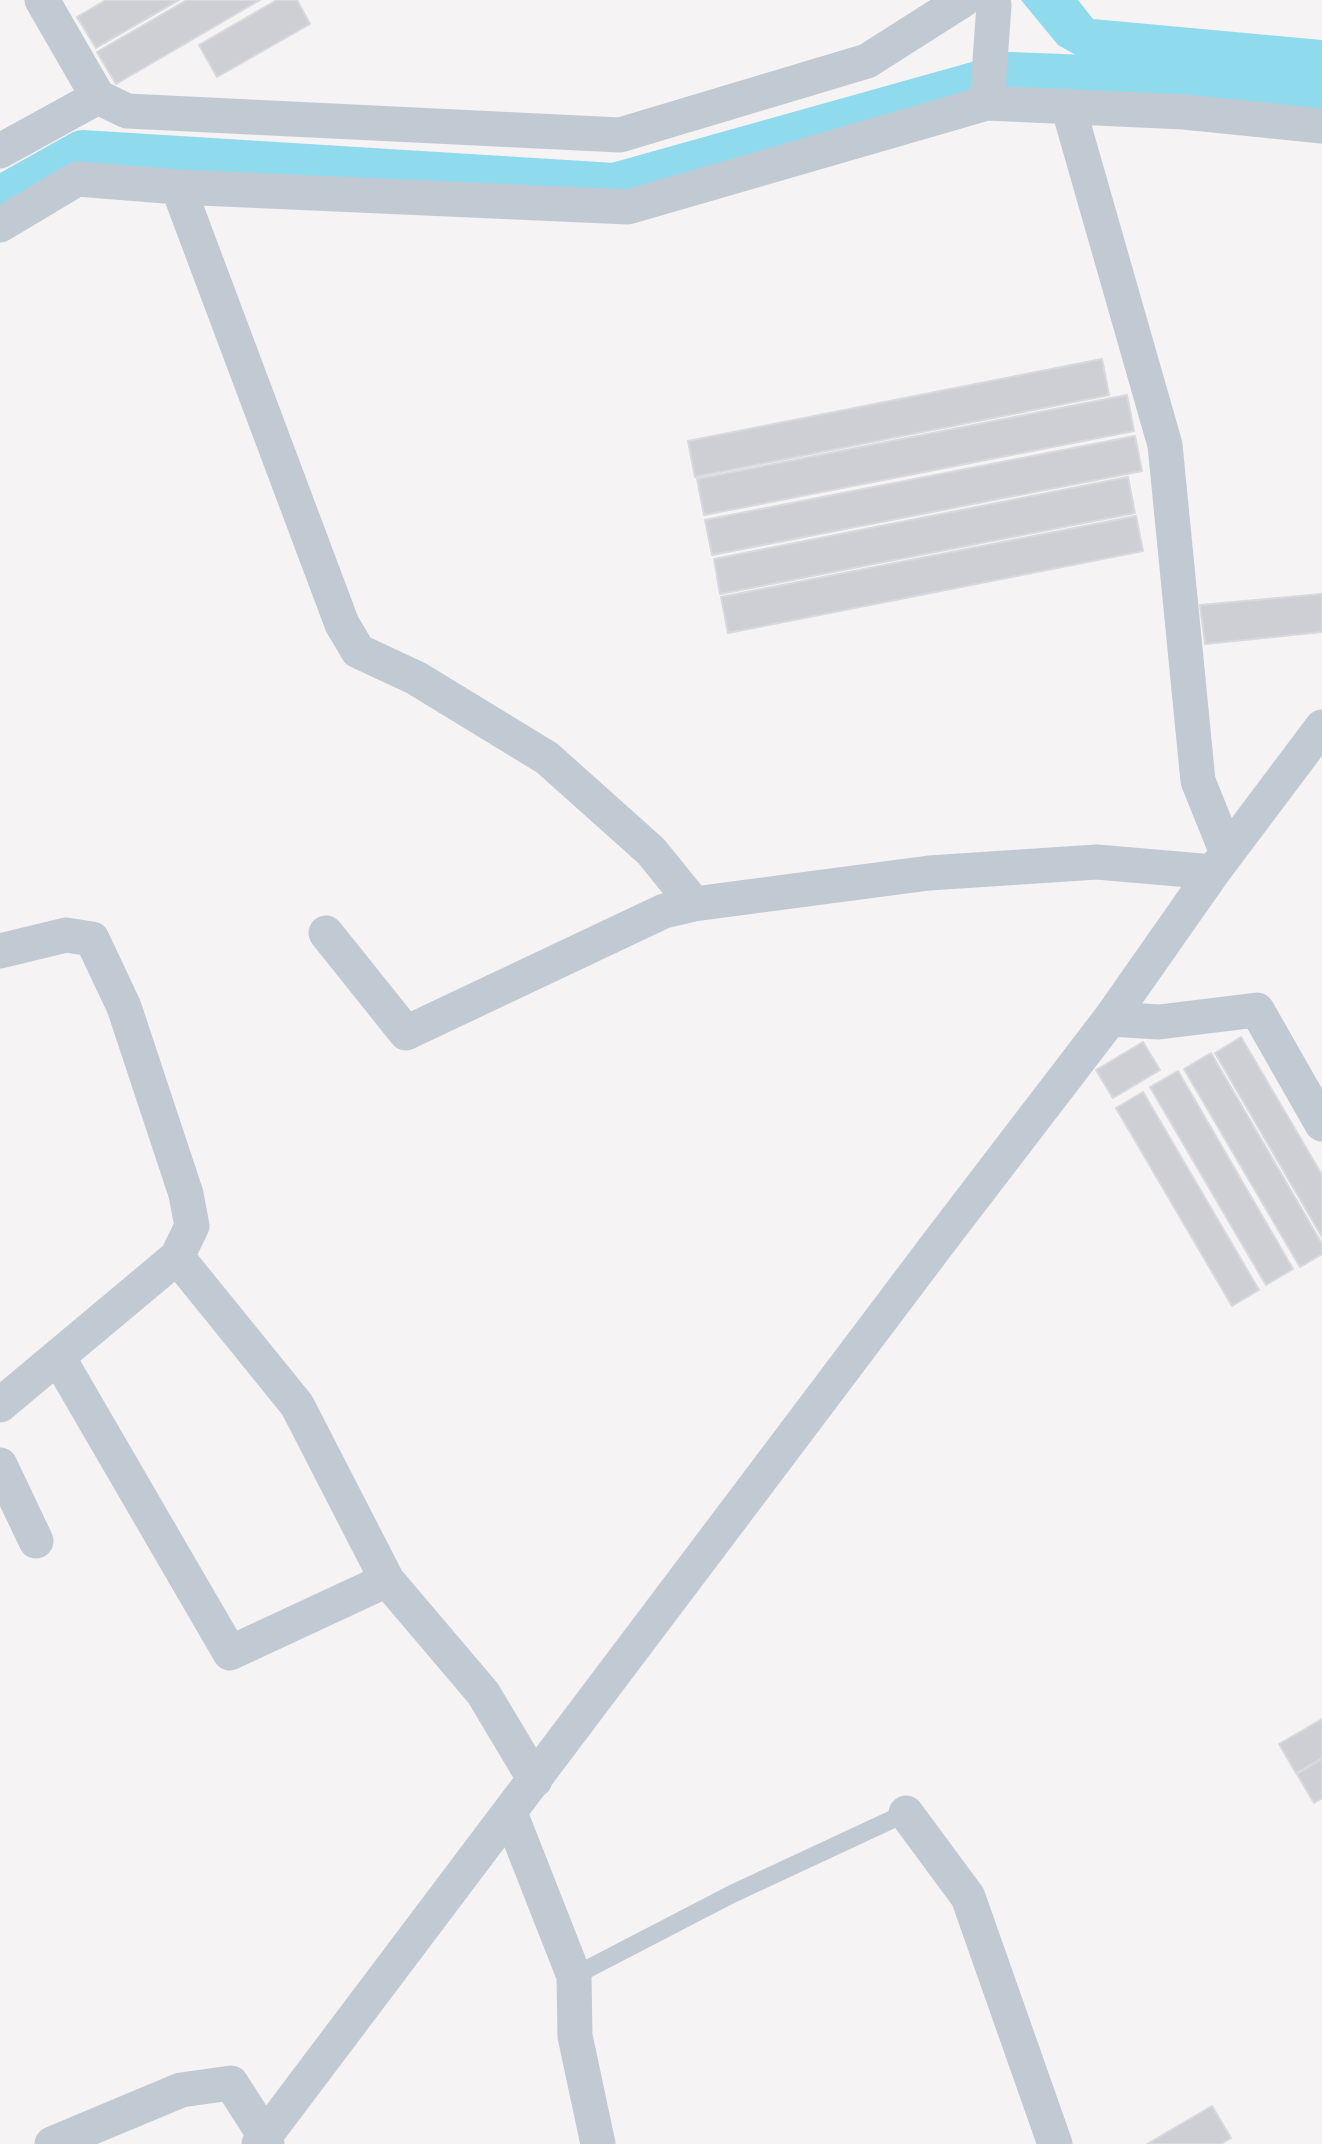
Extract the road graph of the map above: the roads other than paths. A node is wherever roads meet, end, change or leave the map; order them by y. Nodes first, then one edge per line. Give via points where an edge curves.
1 (42, 0) edge
2 (963, 0) edge
3 (992, 0) edge
4 (98, 97) junction
5 (987, 103) junction
6 (1068, 106) junction
7 (1322, 126) edge
8 (0, 151) edge
9 (178, 187) junction
10 (0, 225) edge
11 (1322, 727) edge
12 (1220, 862) junction
13 (694, 904) junction
14 (326, 933) dead end
15 (0, 951) edge
16 (1110, 1020) junction
17 (1322, 1124) edge
18 (177, 1257) junction
19 (58, 1357) junction
20 (0, 1405) edge
21 (0, 1465) edge
22 (36, 1541) dead end
23 (387, 1580) junction
24 (535, 1780) junction
25 (510, 1813) junction
26 (905, 1813) joint
27 (574, 1976) junction
28 (264, 2141) edge
29 (52, 2144) edge
30 (598, 2144) edge
31 (1055, 2144) edge

1 - 4 street
2 - 4 street via 867,61 620,135 127,111
3 - 5 street
4 - 8 street
5 - 6 street
5 - 9 street via 628,207
6 - 7 street via 1184,111
6 - 12 street via 1165,445 1198,781
9 - 10 street via 78,180
9 - 13 street via 342,624 358,651 416,678 547,758 651,852
11 - 12 street
12 - 13 street via 1084,863 929,873
12 - 16 street
13 - 14 street via 664,911 406,1033
15 - 18 street via 66,935 92,939 124,1007 186,1194 192,1226
16 - 17 street via 1159,1022 1256,1010
16 - 24 street
18 - 19 street
18 - 23 street via 297,1405
19 - 20 street
19 - 23 street via 230,1653
21 - 22 street
23 - 24 street via 484,1693
24 - 25 street
25 - 27 street
25 - 28 street
26 - 27 lane via 732,1894
26 - 31 street via 968,1897
27 - 30 street via 575,2036
28 - 29 street via 231,2083 181,2090

